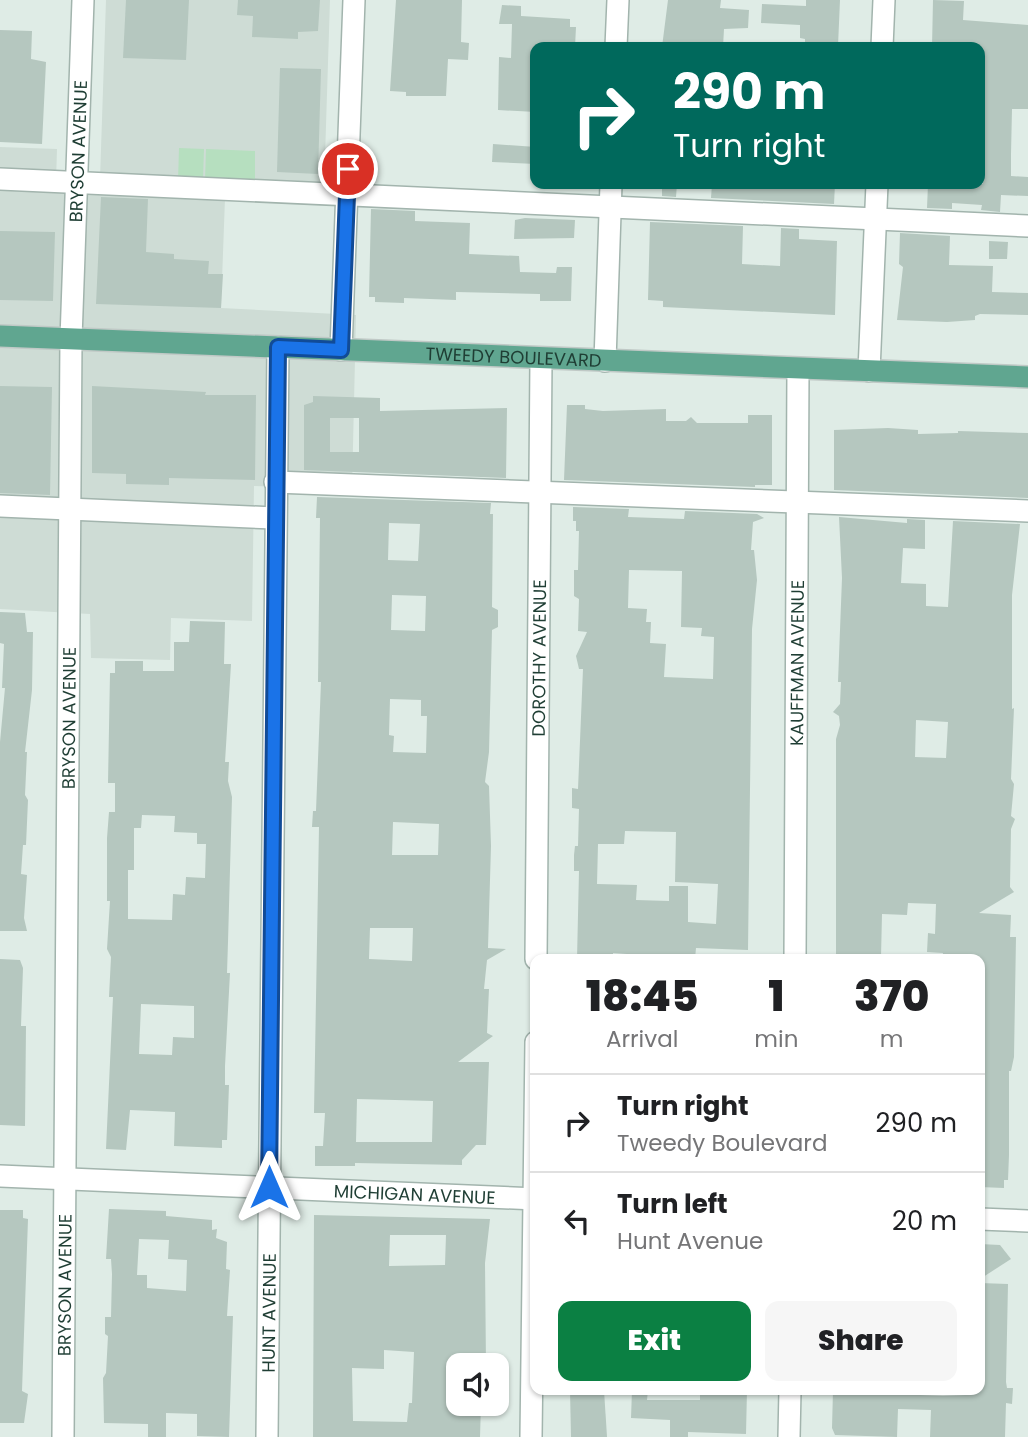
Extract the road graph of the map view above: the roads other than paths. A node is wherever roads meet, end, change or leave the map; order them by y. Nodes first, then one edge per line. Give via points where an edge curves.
1 (83, 0) edge
2 (354, 0) edge
3 (618, 0) edge
4 (884, 0) edge
5 (616, 42) edge
6 (882, 42) edge
7 (0, 179) edge
8 (76, 183) junction
9 (611, 189) edge
10 (877, 189) edge
11 (347, 195) junction
12 (610, 207) junction
13 (875, 219) junction
14 (1028, 226) edge
15 (0, 336) edge
16 (71, 339) junction
17 (278, 347) junction
18 (341, 350) junction
19 (541, 359) junction
20 (605, 361) junction
21 (798, 369) junction
22 (869, 371) junction
23 (1028, 377) edge
24 (275, 482) junction
25 (539, 494) junction
26 (797, 503) junction
27 (0, 506) edge
28 (70, 509) junction
29 (1028, 511) edge
30 (274, 517) junction
31 (536, 954) edge
32 (795, 954) edge
33 (0, 1176) edge
34 (65, 1179) junction
35 (269, 1187) junction
36 (530, 1199) edge
37 (985, 1219) edge
38 (1028, 1221) edge
39 (532, 1395) edge
40 (790, 1395) edge
41 (64, 1437) edge
42 (267, 1437) edge
43 (531, 1437) edge
44 (789, 1437) edge

1 - 8 street, BRYSON AVENUE
2 - 11 street
3 - 5 street
4 - 6 street
7 - 8 street
8 - 11 street
8 - 16 street, BRYSON AVENUE
9 - 12 street
10 - 13 street
11 - 12 street via 450,195
11 - 18 street
12 - 13 street
12 - 20 street
13 - 14 street
13 - 22 street
15 - 16 main road, TWEEDY BOULEVARD
16 - 17 main road, TWEEDY BOULEVARD
16 - 28 street, BRYSON AVENUE
17 - 18 main road, TWEEDY BOULEVARD
17 - 24 street, HUNT AVENUE
18 - 19 main road, TWEEDY BOULEVARD
19 - 20 main road, TWEEDY BOULEVARD
19 - 25 street, DOROTHY AVENUE
20 - 21 main road, TWEEDY BOULEVARD
21 - 22 main road, TWEEDY BOULEVARD
21 - 26 street, KAUFFMAN AVENUE
22 - 23 main road, TWEEDY BOULEVARD
24 - 25 street
24 - 30 street, HUNT AVENUE
25 - 26 street
25 - 31 street, DOROTHY AVENUE
26 - 29 street
26 - 32 street, KAUFFMAN AVENUE
27 - 28 street
28 - 30 street
28 - 34 street, BRYSON AVENUE
30 - 35 street, HUNT AVENUE
33 - 34 street, MICHIGAN AVENUE
34 - 35 street, MICHIGAN AVENUE
34 - 41 street, BRYSON AVENUE
35 - 36 street, MICHIGAN AVENUE
35 - 42 street, HUNT AVENUE
37 - 38 street
39 - 43 street
40 - 44 street

